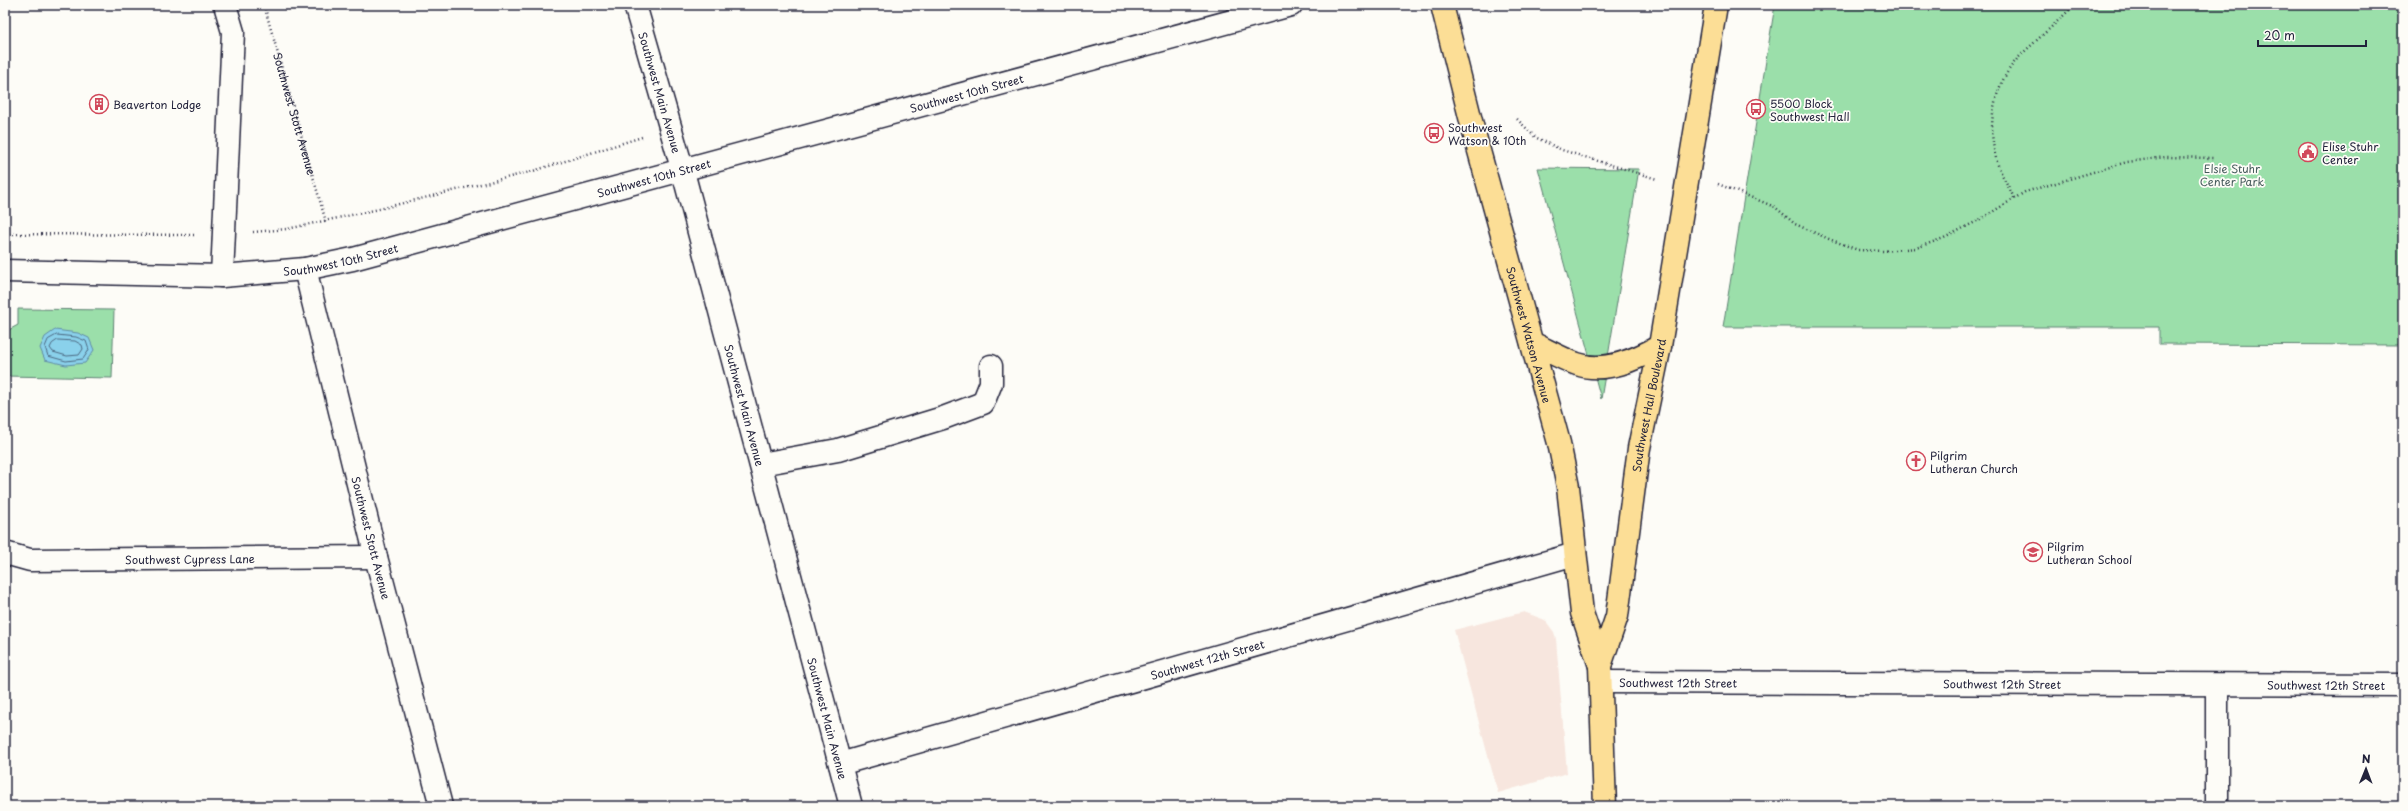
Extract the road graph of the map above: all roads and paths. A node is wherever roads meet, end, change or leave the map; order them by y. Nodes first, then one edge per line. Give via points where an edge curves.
1 (225, 5) edge
2 (264, 5) edge
3 (635, 5) edge
4 (1291, 5) edge
5 (1442, 5) edge
6 (1716, 5) edge
7 (2074, 5) edge
8 (1517, 118) dead end
9 (671, 128) junction
10 (2214, 158) dead end
11 (682, 168) junction
12 (1689, 174) junction
13 (1665, 181) dead end
14 (2014, 198) junction
15 (326, 222) junction
16 (5, 234) edge
17 (223, 234) junction
18 (305, 269) junction
19 (5, 271) edge
20 (222, 276) junction
21 (1532, 343) junction
22 (1660, 346) junction
23 (991, 366) dead end
24 (761, 464) junction
25 (5, 553) edge
26 (1575, 554) junction
27 (376, 557) junction
28 (1600, 674) junction
29 (2217, 685) junction
30 (2403, 685) edge
31 (840, 764) junction
32 (441, 806) edge
33 (851, 806) edge
34 (1605, 806) edge
35 (2217, 806) edge

1 - 17 street via 233,32
2 - 15 path, Southwest Stott Avenue
3 - 9 street, Southwest Main Avenue
4 - 11 street, Southwest 10th Street
5 - 21 main road, Southwest Watson Avenue
6 - 12 main road, Southwest Hall Boulevard
7 - 14 path via 2017,60 2000,84 1992,114 1993,141 1998,165
8 - 13 path via 1535,137 1562,150
9 - 11 street, Southwest Main Avenue
9 - 15 path via 530,172
10 - 14 path via 2166,157 2127,162 2025,192
11 - 18 street, Southwest 10th Street via 352,259
11 - 24 street, Southwest Main Avenue
12 - 14 path via 1752,196 1775,207 1795,224 1858,250 1916,248 1944,238
12 - 22 main road, Southwest Hall Boulevard
15 - 17 path via 287,229
16 - 17 path
17 - 20 street
18 - 20 street, Southwest 10th Street
18 - 27 street, Southwest Stott Avenue
19 - 20 street, Southwest 10th Street
21 - 22 main road via 1579,365 1600,366 1639,358
21 - 26 main road, Southwest Watson Avenue via 1566,479
22 - 28 main road, Southwest Hall Boulevard via 1639,448 1617,616
23 - 24 street via 990,383 983,403 838,450
24 - 31 street, Southwest Main Avenue
25 - 27 street, Southwest Cypress Lane via 30,560
26 - 28 main road, Southwest Watson Avenue via 1582,612
26 - 31 street, Southwest 12th Street
27 - 32 street, Southwest Stott Avenue
28 - 29 street, Southwest 12th Street
28 - 34 main road, Southwest Hall Boulevard
29 - 30 street, Southwest 12th Street
29 - 35 street
31 - 33 street, Southwest Main Avenue

